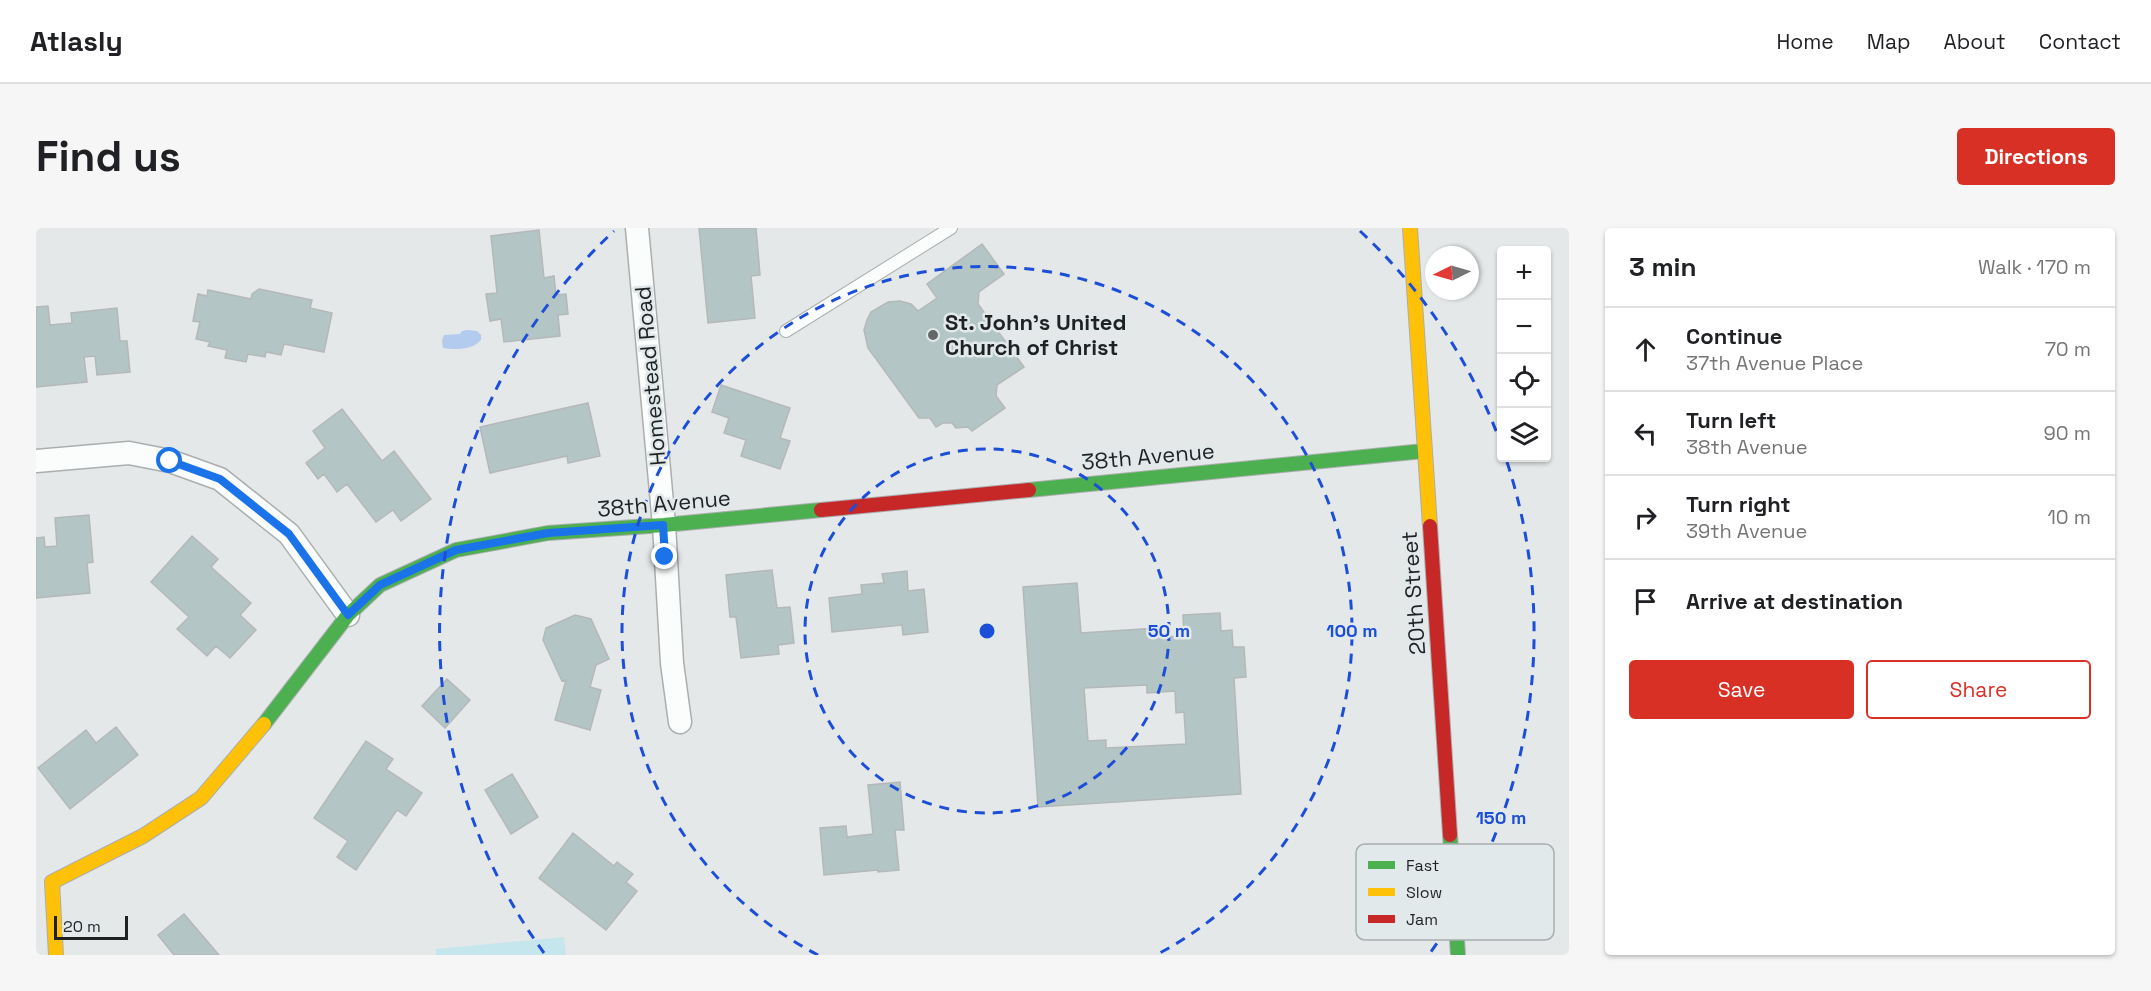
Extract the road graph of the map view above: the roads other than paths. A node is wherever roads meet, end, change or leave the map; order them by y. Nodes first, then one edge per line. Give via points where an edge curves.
1 (637, 228) edge
2 (951, 228) edge
3 (1410, 228) edge
4 (786, 331) dead end
5 (1424, 451) junction
6 (36, 461) edge
7 (663, 525) junction
8 (348, 615) junction
9 (680, 722) dead end
10 (1451, 844) edge
11 (1457, 940) edge
12 (56, 955) edge
13 (1458, 955) edge

1 - 7 street, Homestead Road
2 - 4 lane
3 - 5 street, 20th Street
5 - 7 street, 38th Avenue
5 - 10 street, 20th Street
6 - 8 street via 129,453 170,461 220,479 289,534
7 - 8 street, 38th Avenue via 548,533 456,550 380,585
7 - 9 street, Homestead Road
8 - 12 street, 38th Avenue via 249,744 201,798 143,836 52,882
11 - 13 street, 20th Street

